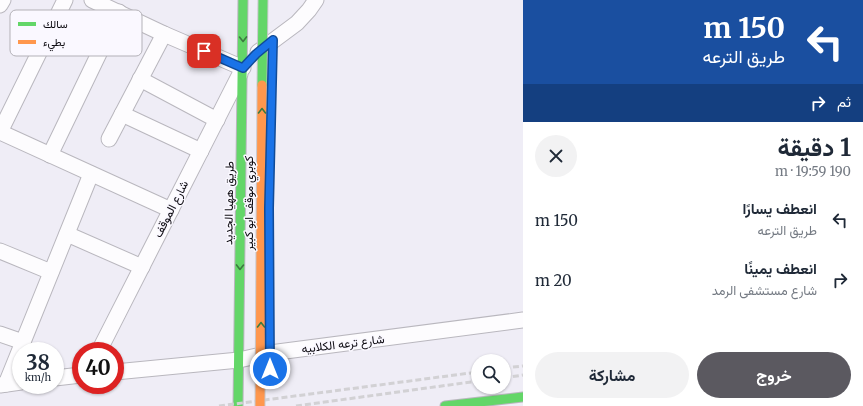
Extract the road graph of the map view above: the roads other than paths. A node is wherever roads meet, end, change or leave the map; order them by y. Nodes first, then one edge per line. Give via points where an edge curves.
1 (2, 0) edge
2 (64, 0) edge
3 (92, 0) edge
4 (242, 0) edge
5 (251, 0) edge
6 (263, 0) edge
7 (316, 0) edge
8 (0, 5) edge
9 (59, 10) edge
10 (114, 10) edge
11 (142, 23) edge
12 (273, 33) junction
13 (164, 34) junction
14 (273, 55) dead end
15 (37, 56) edge
16 (98, 56) edge
17 (243, 68) junction
18 (140, 79) junction
19 (122, 114) junction
20 (217, 120) junction
21 (271, 124) dead end
22 (0, 132) edge
23 (108, 138) dead end
24 (201, 151) junction
25 (50, 155) junction
26 (250, 167) dead end
27 (91, 174) junction
28 (171, 210) junction
29 (66, 234) junction
30 (0, 251) edge
31 (142, 267) junction
32 (51, 272) junction
33 (270, 300) dead end
34 (523, 320) edge
35 (0, 334) edge
36 (23, 342) joint
37 (104, 342) edge
38 (246, 359) junction
39 (12, 365) edge
40 (124, 371) edge
41 (3, 384) edge
42 (523, 397) edge
43 (238, 406) edge
44 (260, 406) edge
45 (445, 406) edge

1 - 8 street
2 - 9 street
3 - 10 street
4 -> 17 street, طريق ههيا الجديد
5 - 26 street, كوبري موقف ابو كبير
44 -> 6 street, كوبري موقف ابو كبير, bridge
7 - 12 street, شارع الموقف via 296,23
11 - 13 street
12 - 14 street
12 - 17 street, شارع الموقف
13 - 17 street
13 - 18 street
15 - 22 street
16 - 25 street
17 - 20 street, شارع الموقف
17 -> 38 street, طريق ههيا الجديد
18 - 19 street
18 - 20 street
19 - 23 street
19 - 24 street
20 - 24 street, شارع الموقف
21 - 33 street
22 - 25 street
24 - 28 street, شارع الموقف
25 - 27 street
27 - 28 street
27 - 29 street
28 - 31 street, شارع الموقف
29 - 31 street
29 - 32 street
30 - 32 street
31 - 37 street, شارع الموقف
32 - 36 street
34 - 38 street, شارع ترعه الكلابيه via 270,353
35 - 36 street
38 - 40 street, شارع ترعه الكلابيه
38 - 43 street, طريق ههيا الجديد
39 - 41 street
42 - 45 street

